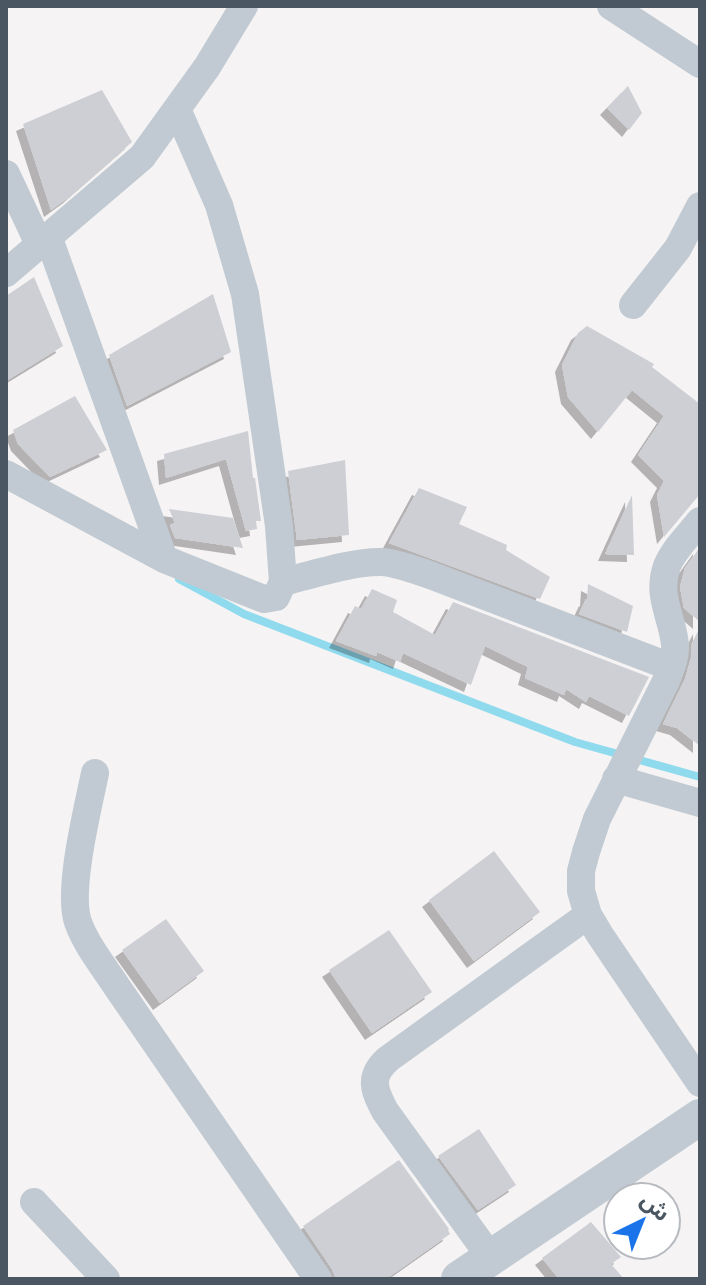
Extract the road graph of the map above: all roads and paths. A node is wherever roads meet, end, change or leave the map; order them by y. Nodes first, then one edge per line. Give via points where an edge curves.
1 (244, 6) edge
2 (611, 6) edge
3 (700, 64) edge
4 (177, 109) junction
5 (6, 174) edge
6 (700, 206) edge
7 (44, 240) junction
8 (6, 273) edge
9 (633, 305) dead end
10 (6, 474) edge
11 (700, 521) edge
12 (164, 559) junction
13 (283, 582) junction
14 (670, 623) junction
15 (700, 646) edge
16 (671, 667) junction
17 (95, 773) dead end
18 (616, 779) junction
19 (700, 803) edge
20 (588, 915) junction
21 (700, 1083) edge
22 (700, 1117) edge
23 (34, 1202) dead end
24 (491, 1258) junction
25 (106, 1279) edge
26 (318, 1279) edge
27 (459, 1279) edge

1 - 4 street
2 - 3 street
4 - 7 street via 142,157
4 - 13 street via 219,205 245,294
5 - 7 street
6 - 9 street via 678,248
7 - 8 street
7 - 12 street
10 - 12 street
11 - 14 street via 667,568 665,606
12 - 13 street via 264,599 276,597
13 - 16 street via 362,564 403,566
14 - 15 street
14 - 16 street via 675,646
16 - 18 street
17 - 26 street via 74,897 78,921 117,987
18 - 19 street
18 - 20 street via 581,871
20 - 21 street
20 - 24 street via 388,1059 374,1077 385,1111
22 - 24 street
23 - 25 street
24 - 27 street

